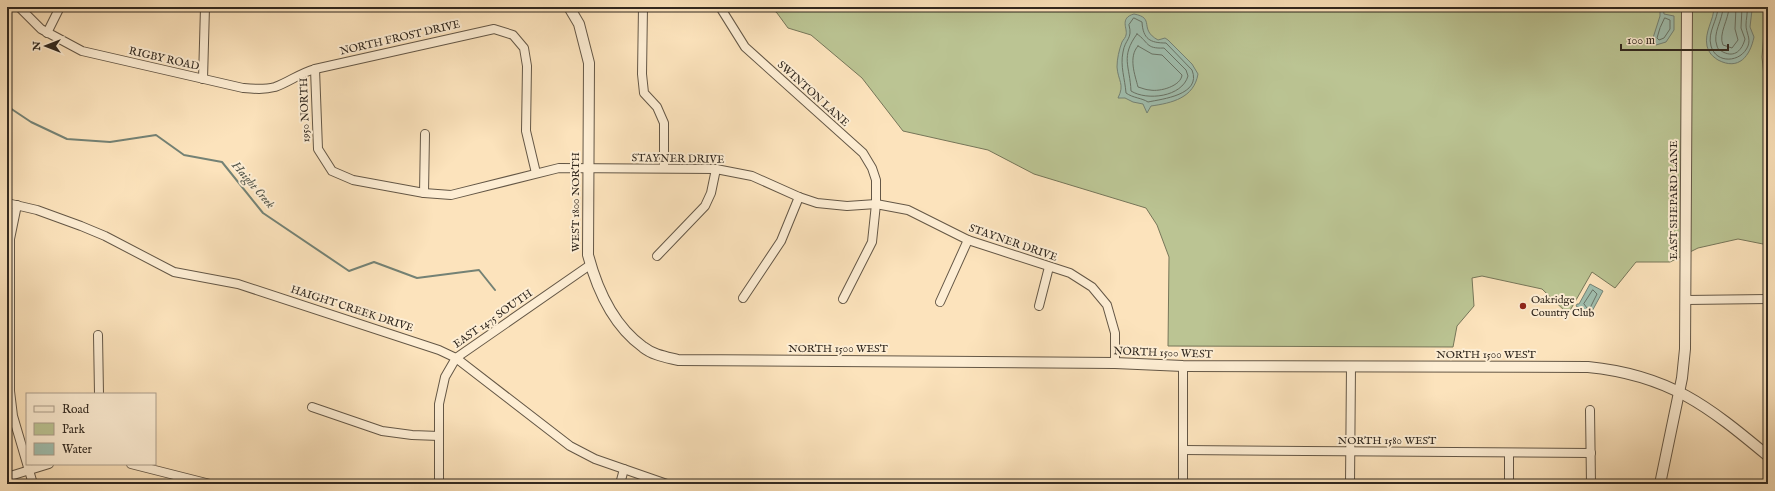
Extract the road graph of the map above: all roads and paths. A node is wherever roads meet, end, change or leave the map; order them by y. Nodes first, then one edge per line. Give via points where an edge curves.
1 (19, 7) edge
2 (60, 7) edge
3 (205, 7) edge
4 (569, 7) edge
5 (643, 7) edge
6 (720, 7) edge
7 (1687, 7) edge
8 (48, 33) junction
9 (315, 69) junction
10 (203, 79) junction
11 (424, 134) dead end
12 (664, 168) junction
13 (587, 169) junction
14 (716, 169) junction
15 (332, 171) joint
16 (536, 173) junction
17 (424, 193) junction
18 (798, 197) junction
19 (7, 203) edge
20 (876, 204) junction
21 (17, 205) junction
22 (968, 240) junction
23 (657, 256) dead end
24 (590, 265) junction
25 (1049, 267) junction
26 (8, 294) edge
27 (743, 298) dead end
28 (843, 299) dead end
29 (1768, 299) edge
30 (1686, 300) junction
31 (940, 302) dead end
32 (1040, 306) dead end
33 (98, 335) dead end
34 (644, 348) joint
35 (456, 358) junction
36 (1114, 363) junction
37 (1183, 366) junction
38 (1351, 366) junction
39 (1679, 392) junction
40 (99, 393) edge
41 (312, 407) dead end
42 (1590, 410) dead end
43 (439, 436) junction
44 (1183, 450) junction
45 (1350, 451) junction
46 (1509, 453) junction
47 (1591, 453) junction
48 (1768, 456) edge
49 (26, 460) edge
50 (28, 465) edge
51 (46, 465) edge
52 (136, 465) edge
53 (624, 469) junction
54 (29, 470) junction
55 (7, 477) edge
56 (33, 484) edge
57 (210, 484) edge
58 (439, 484) edge
59 (620, 484) edge
60 (667, 484) edge
61 (1183, 484) edge
62 (1350, 484) edge
63 (1509, 484) edge
64 (1591, 484) edge
65 (1660, 484) edge

1 - 8 street, RIGBY ROAD
2 - 8 street
3 - 10 street
4 - 13 street, WEST 1800 NORTH via 579,24 589,63
5 - 12 street via 644,92 657,107 664,123
6 - 20 street, SWINTON LANE via 745,47 863,153 876,180
7 - 30 street, EAST SHEPARD LANE
8 - 10 street, RIGBY ROAD via 82,51
9 - 10 street, RIGBY ROAD via 275,87 262,89 243,88
9 - 15 street, 1950 NORTH via 318,149
9 - 16 street, NORTH FROST DRIVE via 494,28 512,35 524,48 527,66 526,131
11 - 17 street
12 - 13 street, STAYNER DRIVE
12 - 14 street, STAYNER DRIVE
13 - 16 street, STAYNER DRIVE via 559,168
13 - 24 street, WEST 1800 NORTH
14 - 18 street, STAYNER DRIVE via 752,176
14 - 23 street via 712,193 705,206
15 - 17 street, STAYNER DRIVE via 353,180
16 - 17 street, STAYNER DRIVE via 451,194
18 - 20 street, STAYNER DRIVE via 834,205
18 - 27 street via 781,242
19 - 21 street, HAIGHT CREEK DRIVE
20 - 22 street, STAYNER DRIVE via 908,210
20 - 28 street, SWINTON LANE via 872,242
21 - 26 street via 10,239
21 - 35 street, HAIGHT CREEK DRIVE via 105,236 174,272 238,284 439,350
22 - 25 street, STAYNER DRIVE
22 - 31 street
24 - 34 street, WEST 1800 NORTH via 610,309 626,331
24 - 35 street, EAST 1475 SOUTH
25 - 32 street
25 - 36 street, STAYNER DRIVE via 1070,273 1092,287 1107,305 1114,333
26 - 49 street via 10,390 13,416
29 - 30 street
30 - 39 street, EAST SHEPARD LANE via 1685,349
33 - 40 street
34 - 36 street, NORTH 1500 WEST via 678,360
35 - 43 street, EAST 1475 SOUTH via 445,377
35 - 53 street, HAIGHT CREEK DRIVE via 570,446 595,459
36 - 37 street, NORTH 1500 WEST
37 - 38 street, NORTH 1500 WEST
37 - 44 street
38 - 39 street, NORTH 1500 WEST via 1588,367 1638,376
38 - 45 street
39 - 48 street, NORTH 1500 WEST via 1724,419
39 - 65 street, EAST SHEPARD LANE
41 - 43 street via 382,431
42 - 47 street
43 - 58 street, EAST 1475 SOUTH
44 - 45 street, NORTH 1580 WEST
44 - 61 street
45 - 46 street, NORTH 1580 WEST
45 - 62 street
46 - 47 street, NORTH 1580 WEST
46 - 63 street
47 - 64 street
50 - 54 street
51 - 54 street
52 - 57 street
53 - 59 street
53 - 60 street, HAIGHT CREEK DRIVE
54 - 55 street
54 - 56 street

